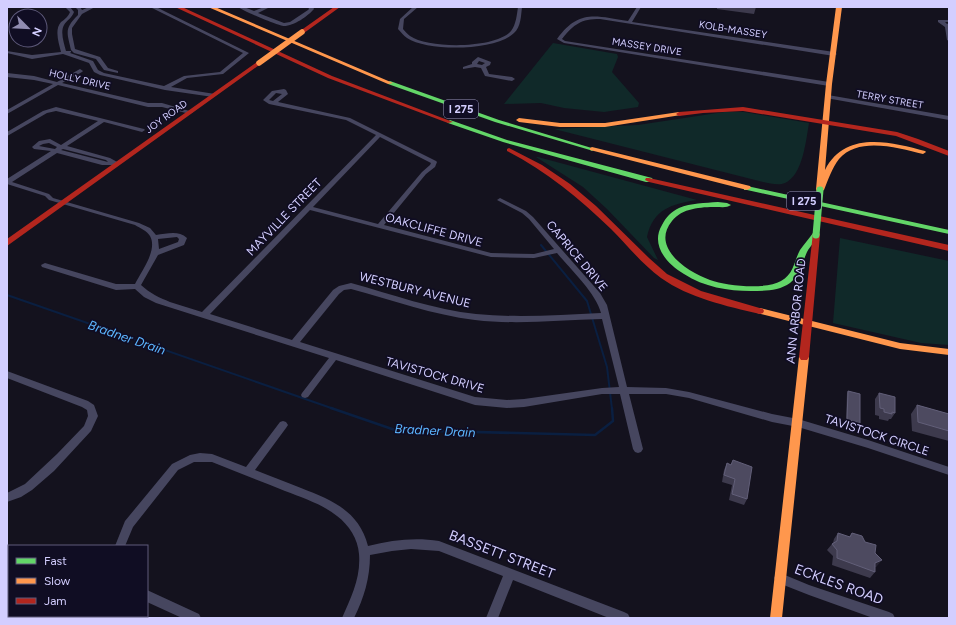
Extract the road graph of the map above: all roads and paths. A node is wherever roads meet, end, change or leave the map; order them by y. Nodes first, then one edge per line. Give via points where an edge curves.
1 (78, 7) edge
2 (82, 7) edge
3 (92, 7) edge
4 (152, 7) edge
5 (178, 7) edge
6 (211, 7) edge
7 (240, 7) edge
8 (268, 7) edge
9 (310, 7) edge
10 (337, 7) edge
11 (416, 7) edge
12 (520, 7) edge
13 (639, 7) edge
14 (839, 7) edge
15 (68, 8) edge
16 (80, 13) junction
17 (252, 13) junction
18 (941, 20) dead end
19 (64, 23) junction
20 (72, 23) junction
21 (629, 23) junction
22 (948, 24) edge
23 (949, 40) edge
24 (472, 46) junction
25 (74, 51) junction
26 (7, 52) edge
27 (64, 53) junction
28 (834, 54) junction
29 (91, 56) junction
30 (478, 58) junction
31 (85, 59) junction
32 (475, 65) junction
33 (483, 67) junction
34 (465, 68) dead end
35 (107, 70) junction
36 (80, 71) dead end
37 (98, 73) junction
38 (364, 74) junction
39 (7, 75) edge
40 (137, 77) junction
41 (130, 80) junction
42 (512, 80) dead end
43 (57, 83) junction
44 (172, 84) junction
45 (829, 84) junction
46 (165, 88) junction
47 (185, 90) junction
48 (213, 95) junction
49 (828, 97) junction
50 (274, 103) junction
51 (409, 108) junction
52 (7, 112) edge
53 (188, 114) junction
54 (949, 118) edge
55 (104, 120) junction
56 (826, 122) junction
57 (142, 130) dead end
58 (7, 134) edge
59 (379, 135) junction
60 (63, 147) junction
61 (56, 151) junction
62 (89, 154) junction
63 (949, 154) edge
64 (83, 158) junction
65 (949, 162) edge
66 (117, 164) junction
67 (7, 182) edge
68 (820, 190) junction
69 (500, 200) dead end
70 (63, 202) junction
71 (308, 208) junction
72 (887, 219) junction
73 (939, 221) dead end
74 (379, 227) junction
75 (856, 228) junction
76 (949, 232) edge
77 (816, 235) junction
78 (155, 238) junction
79 (7, 242) edge
80 (949, 248) edge
81 (557, 251) junction
82 (155, 252) junction
83 (45, 265) dead end
84 (137, 286) junction
85 (204, 315) junction
86 (605, 316) junction
87 (807, 323) junction
88 (294, 344) junction
89 (949, 352) edge
90 (334, 357) junction
91 (7, 374) edge
92 (623, 391) junction
93 (305, 395) dead end
94 (798, 424) junction
95 (283, 425) dead end
96 (638, 449) dead end
97 (949, 471) edge
98 (248, 472) junction
99 (7, 498) edge
100 (120, 545) edge
101 (364, 552) junction
102 (510, 573) junction
103 (780, 578) junction
104 (148, 596) edge
105 (194, 618) edge
106 (348, 618) edge
107 (492, 618) edge
108 (624, 618) edge
109 (776, 618) edge
110 (889, 618) edge

1 - 2 street
1 - 15 street
1 - 16 street
3 - 16 street
4 - 44 street via 246,53 221,73 186,77
5 - 51 main road, I 275 via 330,77
6 - 38 main road, I 275
7 - 17 street
8 - 17 street
9 - 17 street via 310,11 287,25
10 - 48 main road, JOY ROAD, bridge
11 - 24 street via 404,16 401,23 407,35 433,45
12 - 24 street via 516,27 512,33 496,42
13 - 21 street, MASSEY DRIVE
14 - 28 main road, ANN ARBOR ROAD
15 - 19 street via 72,12 71,16
16 - 20 street
18 - 22 street via 940,22
19 - 20 street
19 - 27 street via 60,33
20 - 25 street via 69,29
21 - 28 street, KOLB-MASSEY
21 - 45 street, MASSEY DRIVE via 600,18 581,19 572,23 559,40
22 - 23 street
24 - 30 street
25 - 27 street
25 - 29 street
26 - 27 street via 32,57
27 - 31 street
28 - 45 main road, ANN ARBOR ROAD
29 - 31 street
29 - 35 street via 98,58
30 - 32 street
30 - 33 street via 488,63
31 - 37 street via 91,62
32 - 33 street
32 - 34 street
33 - 42 street via 487,75
35 - 37 street
35 - 40 street
36 - 43 street
37 - 41 street
38 - 56 main road via 492,114 560,125 605,124 728,109 756,110
38 - 72 main road, I 275 via 473,113 590,148 721,182
39 - 43 street, HOLLY DRIVE
40 - 41 street
40 - 44 street
41 - 46 street
43 - 52 street
43 - 53 street, HOLLY DRIVE via 156,109
44 - 46 street
44 - 47 street
45 - 49 main road, ANN ARBOR ROAD
46 - 47 street
47 - 48 street
48 - 53 main road, JOY ROAD
49 - 54 street, TERRY STREET
49 - 56 main road, ANN ARBOR ROAD
50 - 50 street via 266,100 274,92 286,93
50 - 59 street via 344,118
51 - 75 main road, I 275 via 505,141 596,166
51 - 87 main road via 513,151 549,171 577,192 653,267 676,284 713,298
53 - 66 main road, JOY ROAD
55 - 57 street
55 - 58 street via 54,110 45,112
55 - 60 street
56 - 63 main road via 903,136
56 - 68 main road, ANN ARBOR ROAD
59 - 71 street, MAYVILLE STREET
59 - 74 street via 434,163
60 - 61 street
60 - 61 street via 48,140 38,143 35,147
60 - 62 street
61 - 64 street
61 - 67 street
62 - 64 street
62 - 66 street
64 - 66 street
65 - 68 main road via 902,147 858,146 840,154
66 - 70 main road, JOY ROAD
67 - 70 street
68 - 77 main road, ANN ARBOR ROAD, bridge
69 - 81 street, CAPRICE DRIVE via 524,212
70 - 78 street via 141,225
70 - 79 main road, JOY ROAD
71 - 74 street, OAKCLIFFE DRIVE
71 - 85 street, MAYVILLE STREET
72 - 73 main road
72 - 76 main road, I 275
74 - 81 street, OAKCLIFFE DRIVE via 491,255 534,256
75 - 77 main road via 780,216 732,205 712,204 690,207 676,213 666,222 661,234 664,250 684,270 710,282 747,288 772,287 786,281 800,266 803,251
75 - 80 main road, I 275
77 - 87 main road, ANN ARBOR ROAD
78 - 82 street
78 - 82 street via 178,235 182,238 181,243
81 - 86 street, CAPRICE DRIVE via 597,295
82 - 84 street
83 - 84 street via 116,287
84 - 85 street, TAVISTOCK DRIVE via 153,298
85 - 88 street, TAVISTOCK DRIVE
86 - 88 street, WESTBURY AVENUE via 512,319 474,317 442,311 351,286 336,292
86 - 92 street, CAPRICE DRIVE
87 - 89 main road via 915,348
87 - 94 main road, ANN ARBOR ROAD
88 - 90 street, TAVISTOCK DRIVE
90 - 92 street, TAVISTOCK DRIVE via 458,397 489,403 524,403 587,392
90 - 93 street
91 - 99 street via 85,404 91,408 93,416 88,428 28,488
92 - 94 street, TAVISTOCK DRIVE via 653,390 690,395
92 - 96 street, CAPRICE DRIVE
94 - 97 street, TAVISTOCK CIRCLE
94 - 103 main road, ANN ARBOR ROAD
95 - 98 street
98 - 100 street via 212,458 200,457 175,467 129,524
98 - 101 street via 337,508 355,526
101 - 102 street, BASSETT STREET via 400,544 429,544
101 - 106 street via 363,585
102 - 107 street
102 - 108 street, BASSETT STREET
103 - 109 main road, ANN ARBOR ROAD
103 - 110 street, ECKLES ROAD
104 - 105 street

